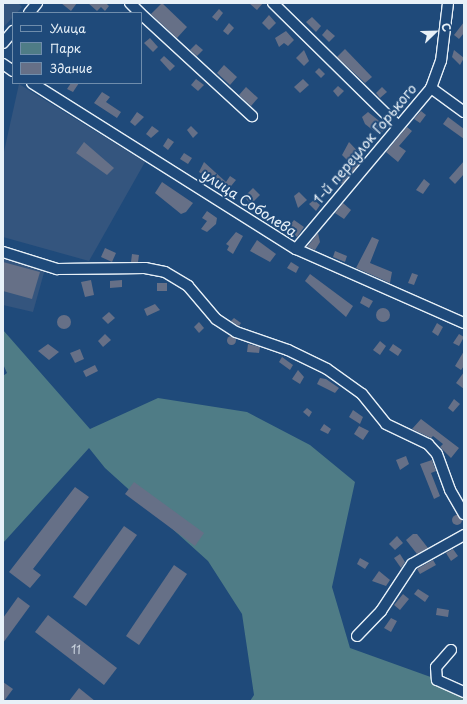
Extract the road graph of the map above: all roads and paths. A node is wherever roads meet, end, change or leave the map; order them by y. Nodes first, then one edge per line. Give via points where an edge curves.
1 (37, 3) edge
2 (130, 3) edge
3 (272, 3) edge
4 (448, 3) edge
5 (30, 12) edge
6 (140, 12) edge
7 (142, 14) edge
8 (12, 32) edge
9 (3, 43) edge
10 (3, 64) edge
11 (12, 70) edge
12 (34, 84) edge
13 (431, 88) junction
14 (464, 112) edge
15 (252, 116) dead end
16 (398, 126) junction
17 (296, 249) junction
18 (3, 252) edge
19 (464, 323) edge
20 (464, 514) edge
21 (464, 535) edge
22 (357, 636) dead end
23 (451, 650) dead end
24 (464, 692) edge

1 - 5 street
2 - 6 street
3 - 16 street
4 - 13 street, 1-й переулок Горького via 441,61
7 - 15 street
8 - 9 street
10 - 11 street
12 - 17 street, улица Соболева
13 - 14 street
13 - 16 street, 1-й переулок Горького
16 - 17 street, 1-й переулок Горького
17 - 19 street, улица Соболева
18 - 20 street via 57,269 145,268 165,272 188,286 216,319 236,332 288,350 327,369 362,394 386,424 428,444 437,454 450,490
21 - 22 street via 412,564 381,611
23 - 24 street via 436,667 437,680

